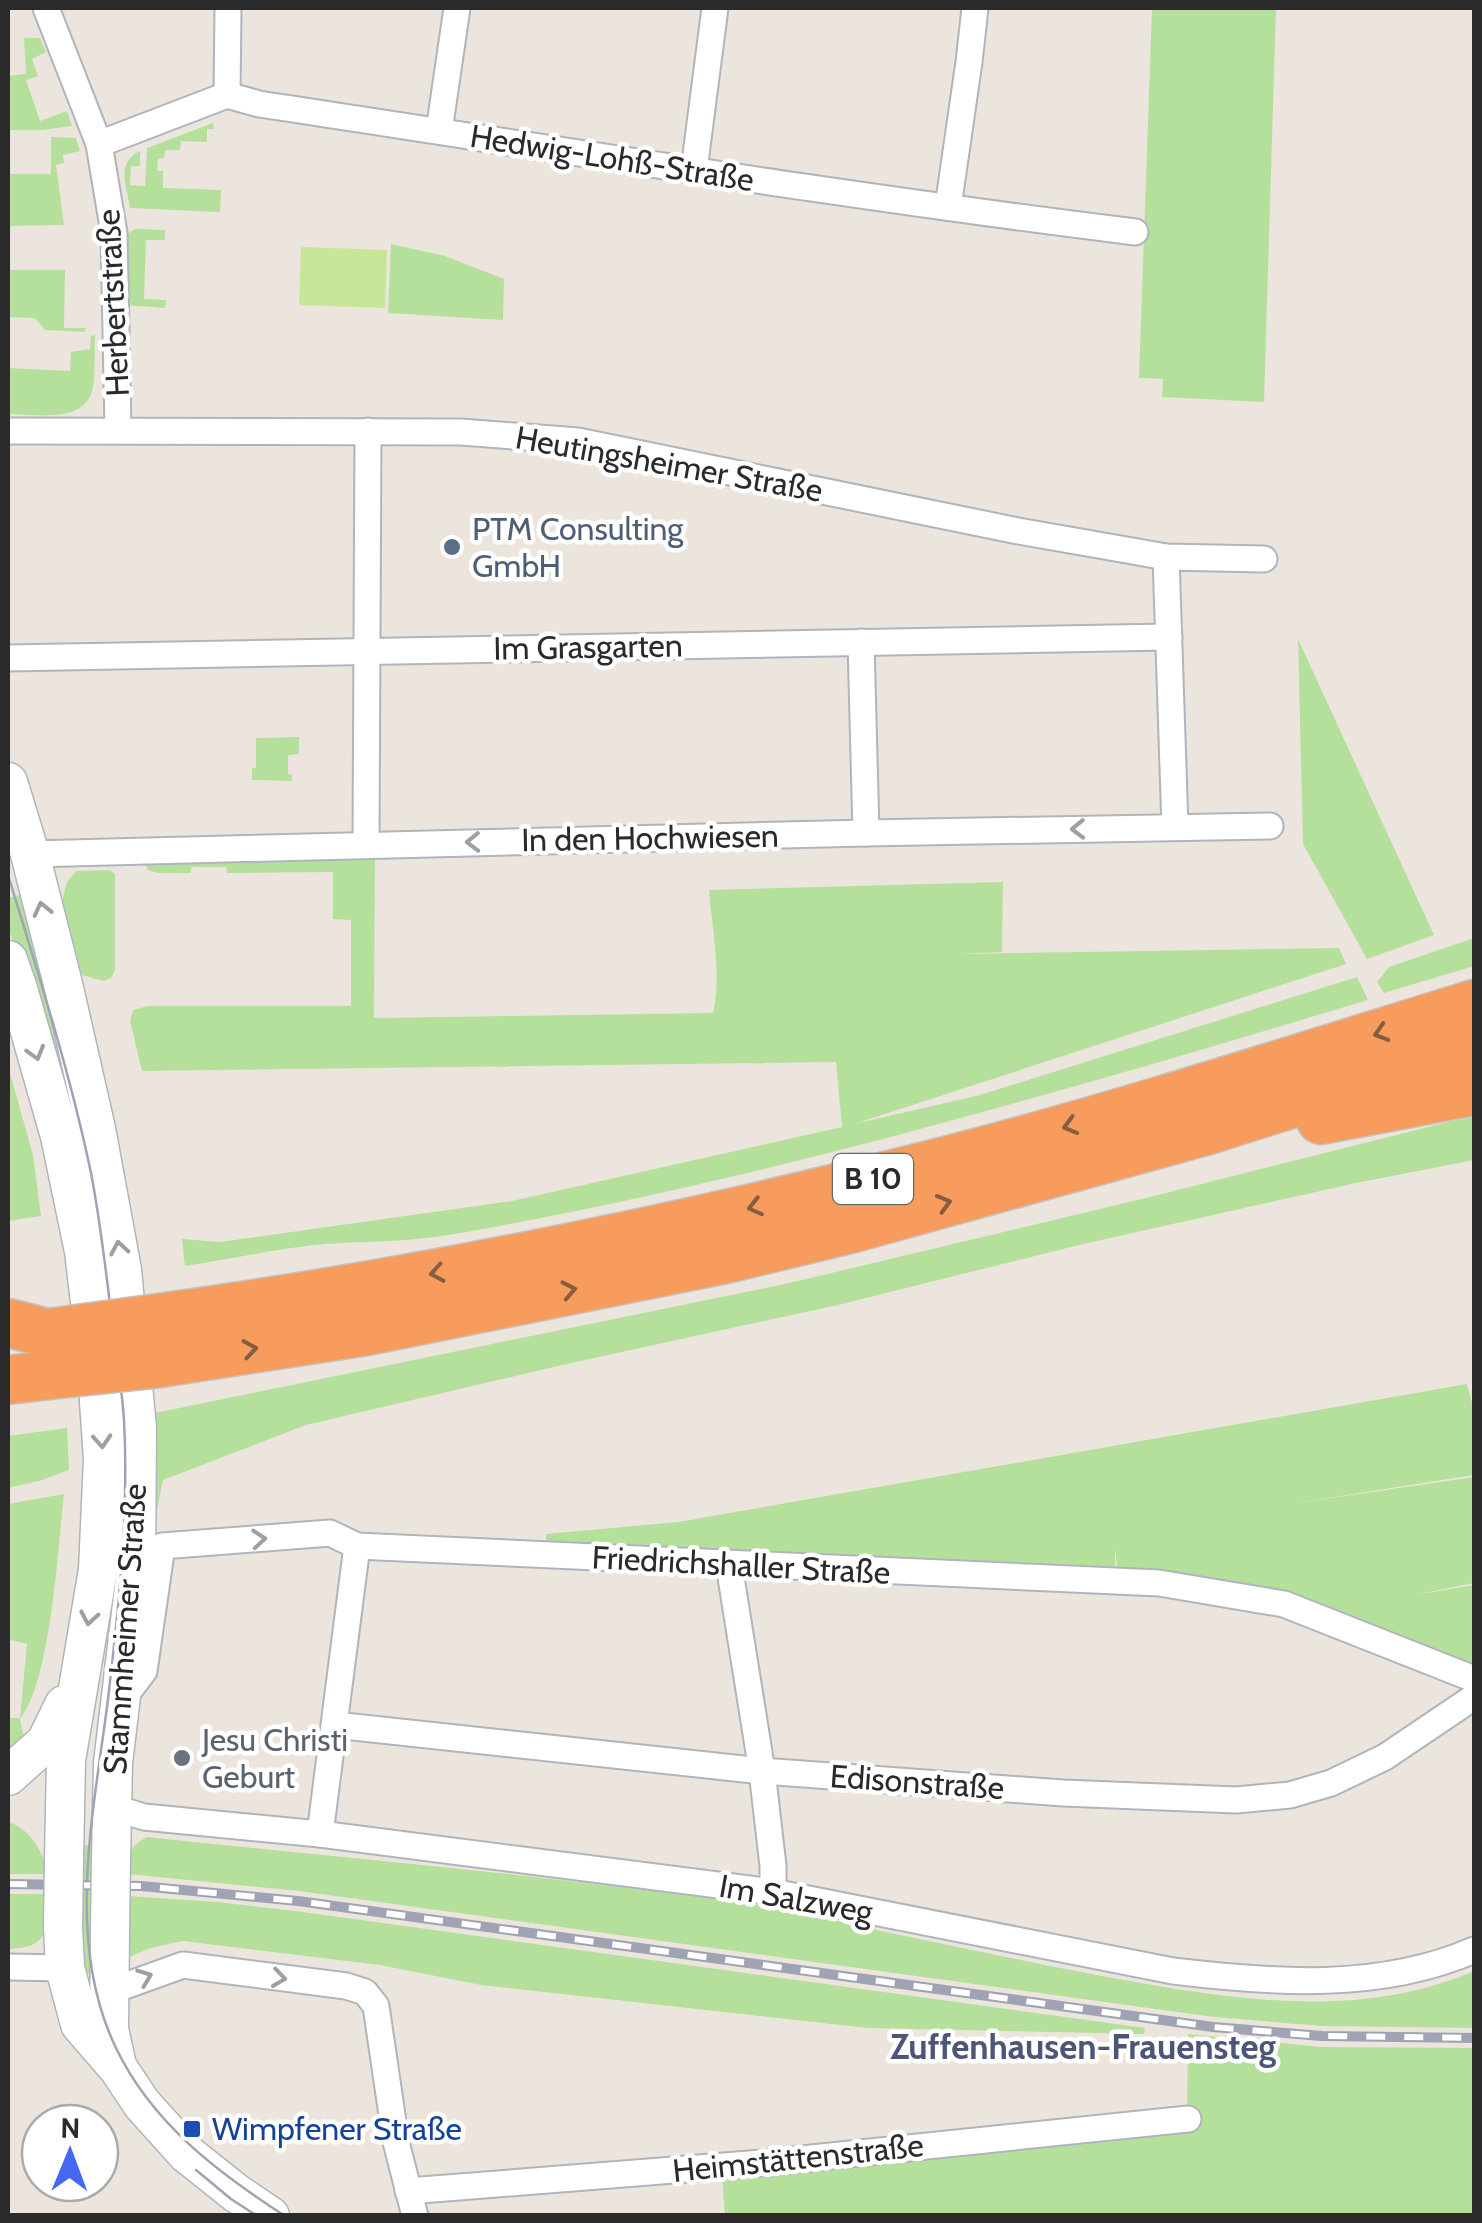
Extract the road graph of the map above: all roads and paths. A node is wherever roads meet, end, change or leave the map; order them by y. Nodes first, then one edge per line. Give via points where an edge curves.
1 (46, 8) edge
2 (228, 8) edge
3 (457, 8) edge
4 (715, 8) edge
5 (975, 8) edge
6 (227, 94) junction
7 (440, 131) junction
8 (99, 144) junction
9 (694, 170) junction
10 (948, 207) junction
11 (1135, 232) dead end
12 (8, 430) edge
13 (118, 430) junction
14 (368, 431) junction
15 (1166, 556) junction
16 (1264, 559) dead end
17 (1168, 637) junction
18 (861, 642) junction
19 (369, 650) junction
20 (8, 658) edge
21 (8, 782) edge
22 (1175, 826) junction
23 (1270, 826) dead end
24 (866, 833) junction
25 (366, 845) junction
26 (15, 859) edge
27 (8, 960) edge
28 (1474, 1004) edge
29 (1474, 1046) edge
30 (1474, 1091) edge
31 (1205, 1131) junction
32 (152, 1342) junction
33 (24, 1350) edge
34 (357, 1546) junction
35 (729, 1565) junction
36 (81, 1666) junction
37 (1474, 1679) edge
38 (1474, 1697) edge
39 (120, 1704) junction
40 (335, 1725) junction
41 (762, 1771) junction
42 (8, 1776) edge
43 (8, 1793) edge
44 (64, 1793) junction
45 (112, 1806) junction
46 (320, 1834) junction
47 (773, 1892) junction
48 (1474, 1950) edge
49 (8, 1967) edge
50 (65, 1968) junction
51 (108, 1992) junction
52 (118, 2068) junction
53 (1188, 2119) dead end
54 (411, 2203) edge
55 (270, 2216) edge

1 - 8 street, Herbertstraße
2 - 6 street
3 - 7 street
4 - 9 street
5 - 10 street
6 - 7 street, Hedwig-Lohß-Straße
6 - 8 street
7 - 9 street, Hedwig-Lohß-Straße
8 - 13 street, Herbertstraße via 114,234
9 - 10 street, Hedwig-Lohß-Straße
10 - 11 street, Hedwig-Lohß-Straße
12 - 13 street, Heutingsheimer Straße
13 - 14 street, Heutingsheimer Straße
14 - 15 street, Heutingsheimer Straße via 578,441
14 - 19 street
15 - 16 street, Heutingsheimer Straße
15 - 17 street
17 - 18 street, Im Grasgarten
17 - 22 street
18 - 19 street, Im Grasgarten
18 - 24 street
19 - 20 street, Im Grasgarten
19 - 25 street
21 - 26 main road, Stammheimer Straße
22 - 23 street, In den Hochwiesen
22 -> 24 street, In den Hochwiesen
24 -> 25 street, In den Hochwiesen
25 - 26 street, In den Hochwiesen
39 -> 26 main road, Stammheimer Straße via 136,1571 137,1428 122,1270 93,1113
27 -> 36 main road, Stammheimer Straße via 60,1136 95,1344 103,1459 98,1570
28 -> 32 highway, B 10 via 940,1162 542,1254 259,1304
29 - 31 highway, B 10
30 - 31 highway via 1337,1118
32 -> 31 highway, B 10 via 367,1330 850,1229
32 - 33 highway, B 10, bridge
34 - 35 street, Friedrichshaller Straße
39 -> 34 street, Friedrichshaller Straße via 144,1671 162,1546 330,1533
34 - 40 street
35 - 37 street, Friedrichshaller Straße via 1159,1584 1284,1604
35 - 41 street
36 - 42 main road via 46,1742
36 - 44 main road, Stammheimer Straße
38 - 41 street, Edisonstraße via 1385,1758 1290,1795 1236,1800 1063,1793
39 - 45 main road, Stammheimer Straße
40 - 41 street, Edisonstraße
40 - 46 street
41 - 47 street
43 - 44 main road
44 - 45 main road
44 - 50 main road, Stammheimer Straße, bridge
45 - 46 street, Im Salzweg via 144,1817
45 - 51 main road, Stammheimer Straße, bridge
46 - 47 street, Im Salzweg
47 - 48 street, Im Salzweg via 1228,1978 1345,1980
49 - 50 street
50 - 52 main road, Stammheimer Straße via 80,2024
51 - 52 main road, Stammheimer Straße
51 -> 54 street via 183,1965 365,1992 376,2006
52 - 55 main road, Stammheimer Straße via 187,2154
53 - 54 street, Heimstättenstraße

